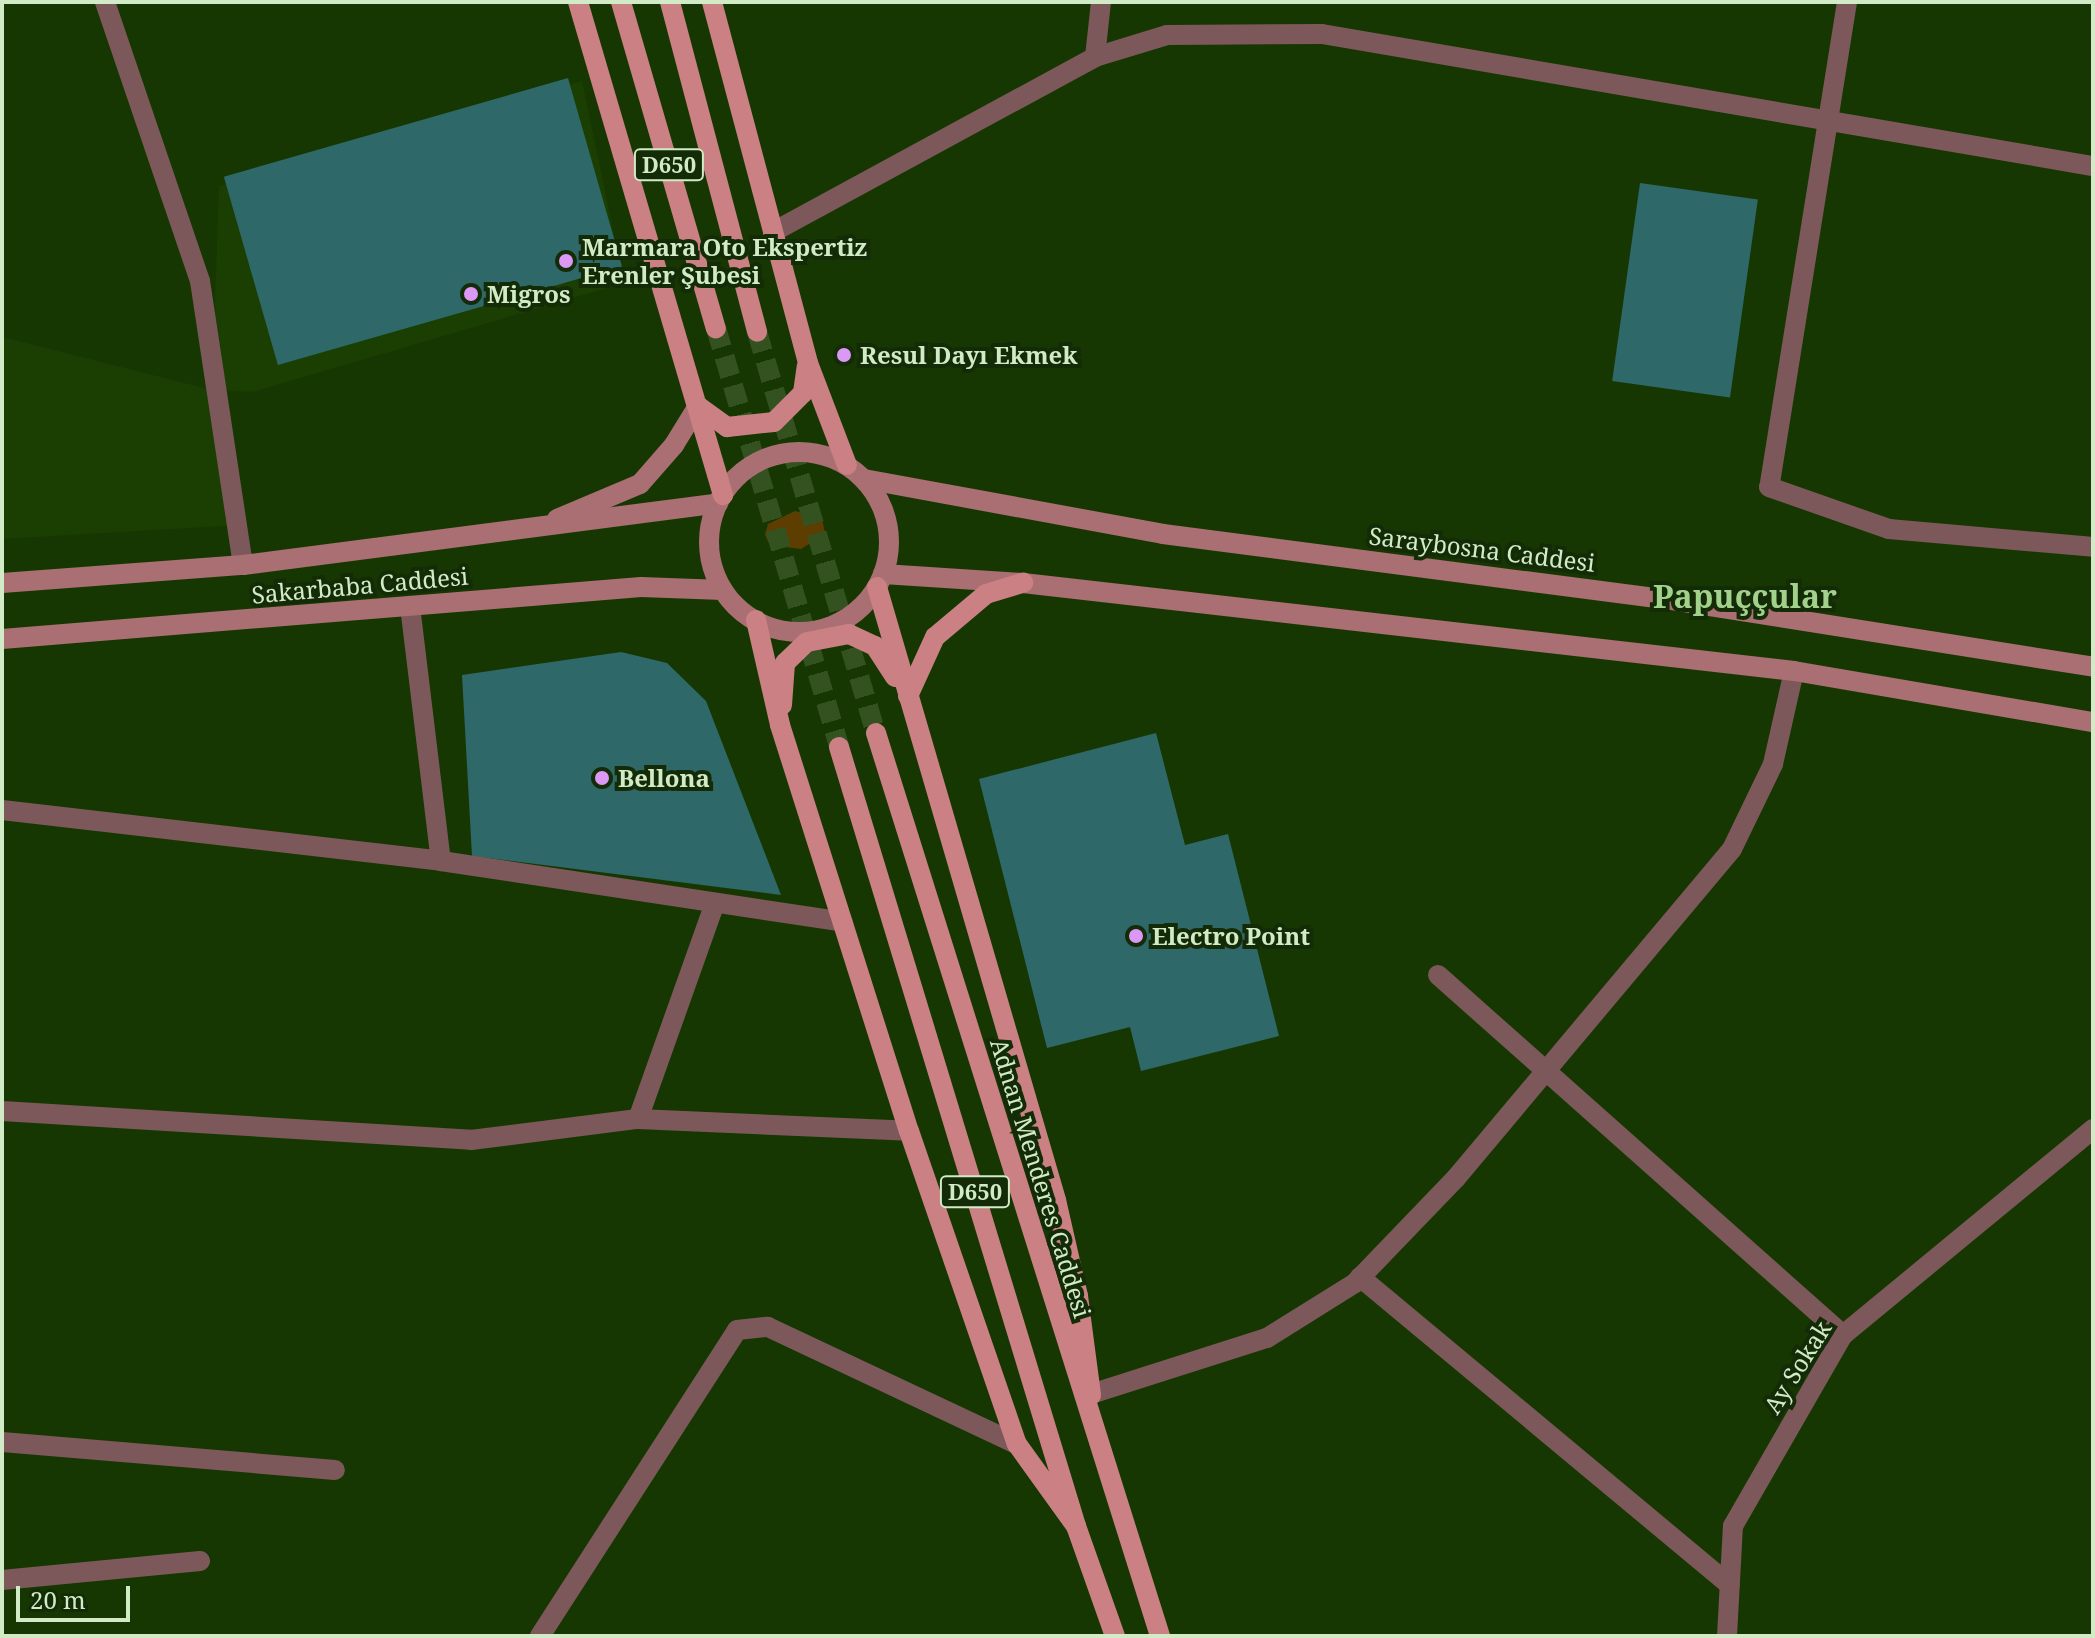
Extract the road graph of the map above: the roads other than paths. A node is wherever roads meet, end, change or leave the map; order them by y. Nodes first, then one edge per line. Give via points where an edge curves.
1 (105, 2) edge
2 (578, 2) edge
3 (621, 2) edge
4 (670, 2) edge
5 (712, 2) edge
6 (1101, 2) edge
7 (1847, 2) edge
8 (1095, 57) junction
9 (1829, 120) junction
10 (2093, 166) edge
11 (773, 232) junction
12 (716, 328) tunnel mouth
13 (757, 332) tunnel mouth
14 (808, 363) junction
15 (698, 406) junction
16 (847, 465) junction
17 (864, 479) junction
18 (720, 499) junction
19 (525, 532) junction
20 (2093, 547) edge
21 (243, 565) junction
22 (880, 581) junction
23 (2, 583) edge
24 (1023, 583) junction
25 (723, 590) junction
26 (410, 606) junction
27 (756, 620) junction
28 (2, 639) edge
29 (2093, 667) edge
30 (1794, 671) junction
31 (908, 696) junction
32 (2093, 722) edge
33 (780, 725) junction
34 (876, 733) tunnel mouth
35 (839, 747) tunnel mouth
36 (2, 810) edge
37 (441, 861) junction
38 (715, 903) junction
39 (842, 922) junction
40 (1438, 975) dead end
41 (1545, 1071) junction
42 (2, 1111) edge
43 (638, 1119) junction
44 (2093, 1129) edge
45 (909, 1131) junction
46 (1360, 1277) junction
47 (1843, 1335) junction
48 (1091, 1394) junction
49 (2, 1442) edge
50 (1017, 1444) junction
51 (1097, 1447) junction
52 (335, 1470) dead end
53 (1076, 1526) junction
54 (200, 1561) dead end
55 (2, 1580) edge
56 (1730, 1585) junction
57 (540, 1636) edge
58 (1115, 1636) edge
59 (1160, 1636) edge
60 (1727, 1636) edge

1 - 21 street via 200,281
2 - 15 main road
3 - 12 main road, D650
4 - 13 main road
5 - 11 main road
6 - 8 street
7 - 9 street
8 - 9 street via 1167,35 1322,34
8 - 11 street
9 - 10 street
9 - 20 street via 1769,487 1889,529
11 - 14 main road
14 - 15 main road via 803,393 774,422 727,427
14 - 16 main road
15 - 18 main road
15 - 19 main road via 674,445 640,484
16 - 17 main road
16 - 18 main road via 819,453 789,452 760,460
17 - 22 main road via 888,524
17 - 29 main road, Saraybosna Caddesi via 1163,534 1678,601
18 - 19 main road, Sakarbaba Caddesi
18 - 25 main road via 709,532 711,562
19 - 21 main road, Sakarbaba Caddesi
21 - 23 main road, Sakarbaba Caddesi
22 - 24 main road
22 - 27 main road via 844,620 823,628 777,629
22 - 31 main road
24 - 30 main road
24 - 31 main road via 986,594 935,637
25 - 26 main road, Sakarbaba Caddesi via 641,587
25 - 27 main road
26 - 28 main road, Sakarbaba Caddesi
26 - 37 street
27 - 33 main road
30 - 32 main road
30 - 41 street via 1773,764 1732,849
31 - 33 main road via 875,646 849,634 807,642 785,663
31 - 48 main road via 1056,1200 1078,1296
33 - 39 main road
34 - 51 main road, Adnan Menderes Caddesi
35 - 53 main road, D650
36 - 37 street
37 - 38 street
38 - 39 street
38 - 43 street
39 - 45 main road
40 - 41 street
41 - 46 street via 1456,1178
41 - 47 street
42 - 43 street via 471,1140
43 - 45 street
44 - 47 street, Ay Sokak
45 - 50 main road
46 - 48 street via 1267,1338
46 - 56 street
47 - 56 street, Ay Sokak via 1733,1526
48 - 51 main road
49 - 52 street
50 - 53 main road
50 - 57 street via 768,1327 737,1330
51 - 59 main road, Adnan Menderes Caddesi
53 - 58 main road, D650
54 - 55 street
56 - 60 street, Ay Sokak

